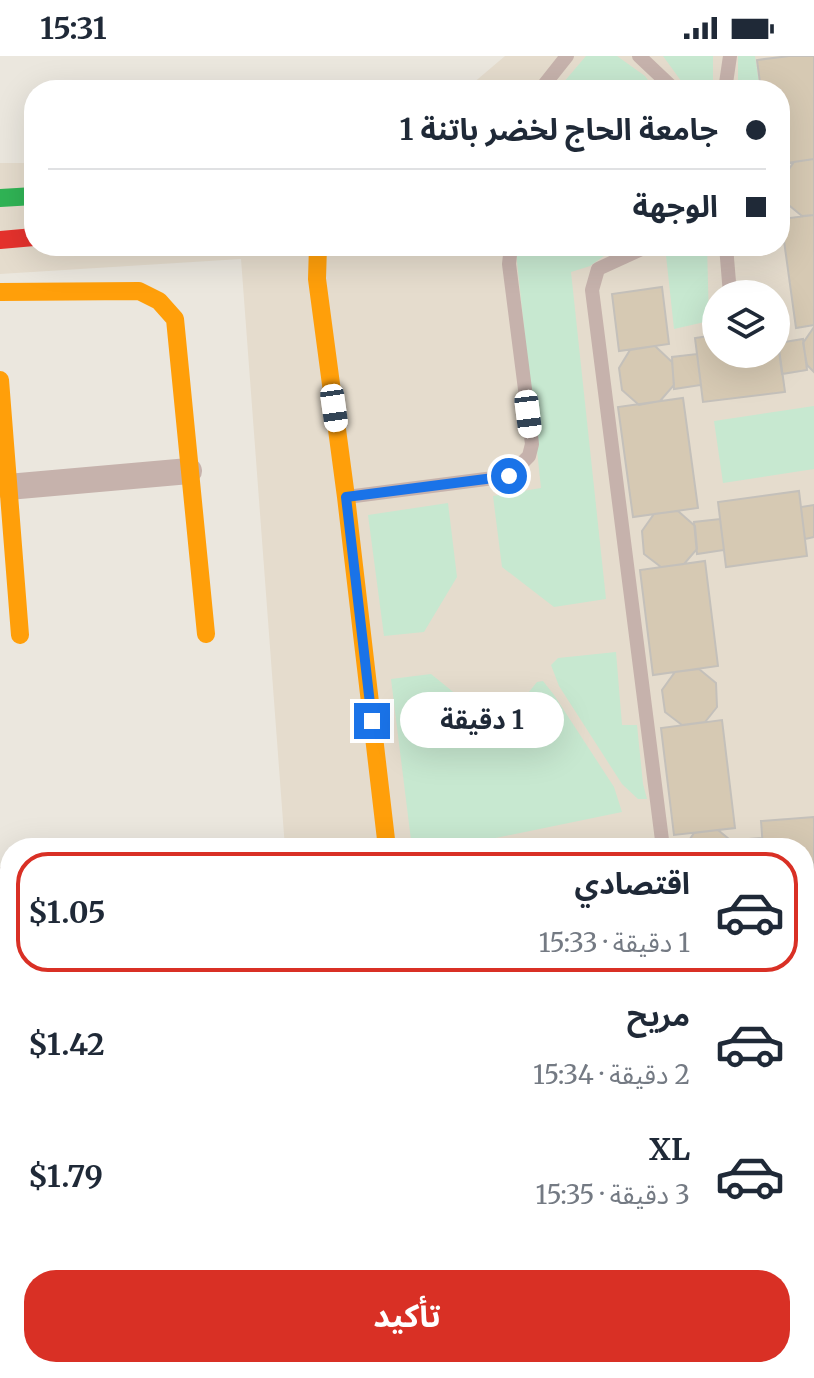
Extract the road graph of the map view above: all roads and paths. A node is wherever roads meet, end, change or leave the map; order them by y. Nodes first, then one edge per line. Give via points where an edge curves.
1 (567, 56) edge
2 (639, 56) edge
3 (730, 56) edge
4 (548, 80) edge
5 (664, 80) edge
6 (726, 80) edge
7 (24, 197) edge
8 (0, 198) edge
9 (24, 238) edge
10 (0, 240) edge
11 (318, 256) edge
12 (510, 256) edge
13 (626, 256) edge
14 (727, 256) edge
15 (729, 280) edge
16 (0, 292) edge
17 (0, 380) edge
18 (189, 471) junction
19 (8, 487) junction
20 (346, 497) junction
21 (206, 634) dead end
22 (20, 635) dead end
23 (386, 838) edge
24 (662, 838) edge

1 - 4 lane
2 - 5 lane
3 - 6 lane
7 - 8 street
9 - 10 street
11 - 20 street
12 - 20 lane via 532,444 529,456 509,476
13 - 24 lane via 598,269 592,290
14 - 15 lane
16 - 18 street via 139,291 158,299 175,319
17 - 19 street
18 - 19 street
18 - 21 street
19 - 22 street
20 - 23 street

